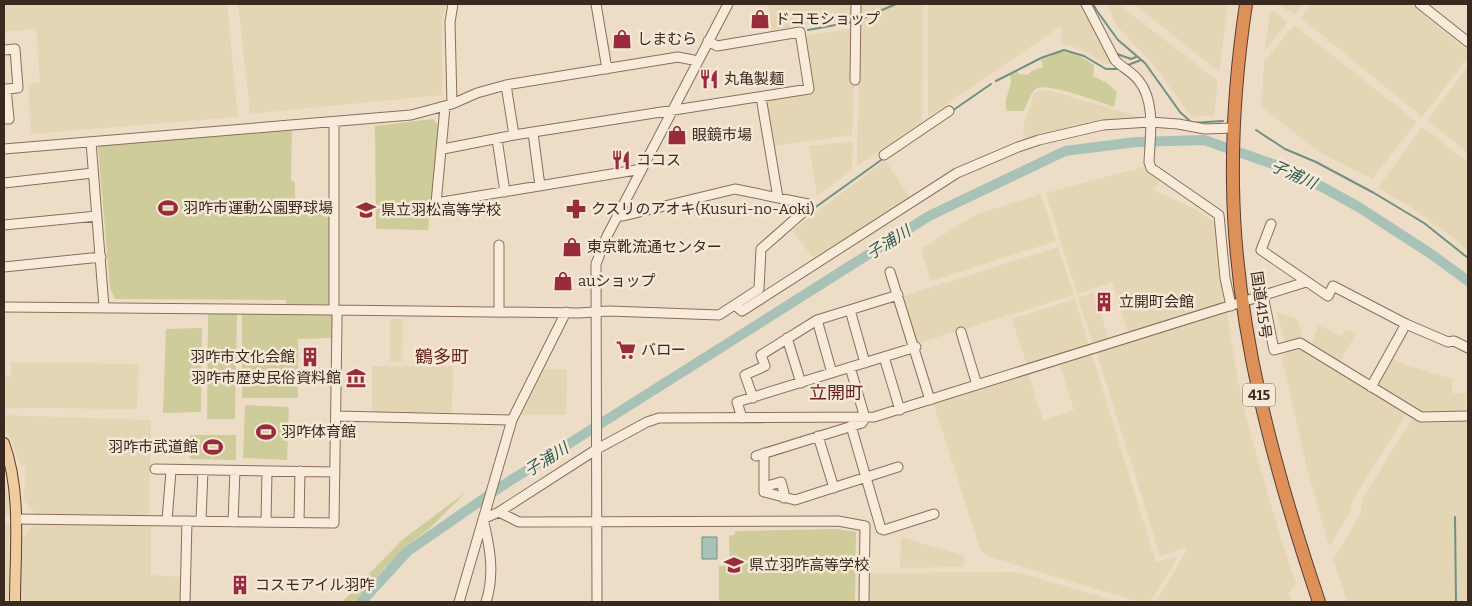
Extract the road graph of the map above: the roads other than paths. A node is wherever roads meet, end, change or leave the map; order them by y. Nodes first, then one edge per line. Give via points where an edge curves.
1 (453, 4) edge
2 (596, 4) edge
3 (728, 4) edge
4 (856, 4) edge
5 (1086, 4) edge
6 (1246, 4) edge
7 (1420, 4) edge
8 (708, 41) junction
9 (1468, 42) edge
10 (4, 50) edge
11 (698, 61) junction
12 (607, 69) junction
13 (855, 80) dead end
14 (506, 85) junction
15 (760, 96) junction
16 (449, 106) junction
17 (673, 110) junction
18 (949, 111) dead end
19 (4, 119) edge
20 (334, 122) junction
21 (1150, 124) junction
22 (1233, 131) junction
23 (533, 133) junction
24 (514, 135) junction
25 (497, 139) junction
26 (91, 142) junction
27 (4, 149) edge
28 (443, 149) junction
29 (884, 155) dead end
30 (642, 169) junction
31 (93, 173) junction
32 (4, 183) edge
33 (540, 186) junction
34 (505, 192) junction
35 (778, 198) junction
36 (97, 216) junction
37 (618, 216) junction
38 (1271, 224) dead end
39 (4, 225) edge
40 (499, 245) dead end
41 (100, 257) junction
42 (4, 267) edge
43 (890, 272) dead end
44 (1306, 282) junction
45 (898, 295) junction
46 (1263, 295) junction
47 (1237, 304) junction
48 (735, 305) junction
49 (4, 307) edge
50 (104, 307) junction
51 (335, 310) junction
52 (850, 310) junction
53 (499, 311) junction
54 (566, 312) junction
55 (597, 312) junction
56 (817, 320) junction
57 (1406, 324) junction
58 (961, 332) dead end
59 (787, 338) junction
60 (915, 347) junction
61 (1468, 348) edge
62 (884, 357) junction
63 (865, 363) junction
64 (850, 368) junction
65 (832, 373) junction
66 (801, 382) junction
67 (977, 385) junction
68 (1371, 387) junction
69 (753, 398) junction
70 (930, 400) junction
71 (900, 410) junction
72 (336, 416) junction
73 (1468, 416) edge
74 (742, 418) junction
75 (865, 418) junction
76 (512, 420) junction
77 (852, 426) junction
78 (818, 436) junction
79 (4, 443) edge
80 (597, 446) junction
81 (898, 468) dead end
82 (155, 469) dead end
83 (171, 470) junction
84 (203, 470) junction
85 (236, 471) junction
86 (300, 471) junction
87 (267, 472) junction
88 (335, 472) junction
89 (866, 478) junction
90 (764, 487) junction
91 (834, 488) junction
92 (784, 498) junction
93 (499, 512) junction
94 (934, 514) dead end
95 (16, 519) junction
96 (483, 519) junction
97 (167, 520) junction
98 (201, 520) junction
99 (187, 521) junction
100 (598, 521) junction
101 (233, 522) junction
102 (266, 522) junction
103 (299, 522) junction
104 (865, 526) junction
105 (882, 530) junction
106 (896, 533) dead end
107 (15, 602) edge
108 (186, 602) edge
109 (459, 602) edge
110 (486, 602) edge
111 (597, 602) edge
112 (864, 602) edge
113 (1319, 602) edge

1 - 16 street
2 - 12 street
3 - 8 street
4 - 13 street
5 - 21 street via 1115,60 1140,82 1149,100
6 - 22 highway, 国道415号 / 415
7 - 9 street
8 - 11 street
8 - 15 street via 717,46 800,32 809,89
10 - 19 street via 15,49 18,88 6,89 9,118
11 - 12 street via 678,57
11 - 17 street
12 - 14 street
14 - 16 street via 477,93
14 - 24 street
15 - 17 street
15 - 35 street
16 - 20 street via 411,115
16 - 28 street
17 - 23 street
17 - 30 street
18 - 29 street
20 - 26 street
20 - 51 street
21 - 22 street
21 - 47 street via 1151,168 1219,215 1225,278
21 - 48 street via 1103,125 1040,140 992,158 957,174 742,311
22 - 47 highway, 国道415号 / 415
23 - 24 street
23 - 33 street
24 - 25 street
25 - 28 street
25 - 34 street
26 - 27 street
26 - 31 street
28 - 34 street via 436,203
30 - 33 street
30 - 37 street
31 - 32 street
31 - 36 street
33 - 34 street
35 - 37 street via 734,188
35 - 48 street via 810,206 760,249 759,290
36 - 39 street
36 - 41 street
37 - 55 street via 596,264
38 - 44 street via 1261,250
40 - 53 street
41 - 42 street
41 - 50 street
43 - 45 street
44 - 46 street
44 - 57 street via 1328,296 1333,286
45 - 52 street
45 - 60 street
46 - 47 street
46 - 68 street via 1274,350 1300,343
47 - 67 street
47 - 113 highway, 国道415号 / 415 via 1268,436
48 - 55 street via 720,315
49 - 50 street
50 - 51 street
51 - 53 street
51 - 72 street
52 - 56 street
52 - 63 street
53 - 54 street
54 - 55 street
54 - 76 street
55 - 80 street
56 - 59 street
56 - 65 street
57 - 61 street
57 - 68 street
58 - 67 street
59 - 66 street
59 - 69 street via 761,355 765,366 745,375
60 - 62 street
60 - 70 street
62 - 63 street
62 - 71 street
63 - 64 street
64 - 65 street
64 - 75 street
65 - 66 street
66 - 69 street
67 - 70 street
68 - 73 street via 1420,417
69 - 74 street via 738,402
70 - 71 street
71 - 75 street
72 - 76 street
72 - 88 street
74 - 75 street
74 - 80 street via 659,418
75 - 77 street via 862,423
76 - 96 street
77 - 78 street
77 - 89 street
78 - 90 street via 760,454
78 - 91 street
79 - 95 main road via 12,467
80 - 93 street
80 - 100 street
81 - 89 street
82 - 83 street
83 - 84 street
83 - 97 street
84 - 85 street
84 - 98 street
85 - 87 street
85 - 101 street
86 - 87 street
86 - 88 street
86 - 103 street
87 - 102 street
88 - 103 street via 334,523
89 - 91 street
89 - 105 street
90 - 92 street via 764,492
90 - 92 street via 781,482
91 - 92 street via 795,500
93 - 96 street
93 - 100 street via 519,522
94 - 105 street
95 - 97 street
95 - 107 main road
96 - 109 street
96 - 110 street via 490,550 491,578
97 - 99 street
98 - 99 street
98 - 101 street
99 - 108 street
100 - 104 street via 838,521
100 - 111 street
101 - 102 street
102 - 103 street
104 - 105 street
104 - 112 street
105 - 106 street

